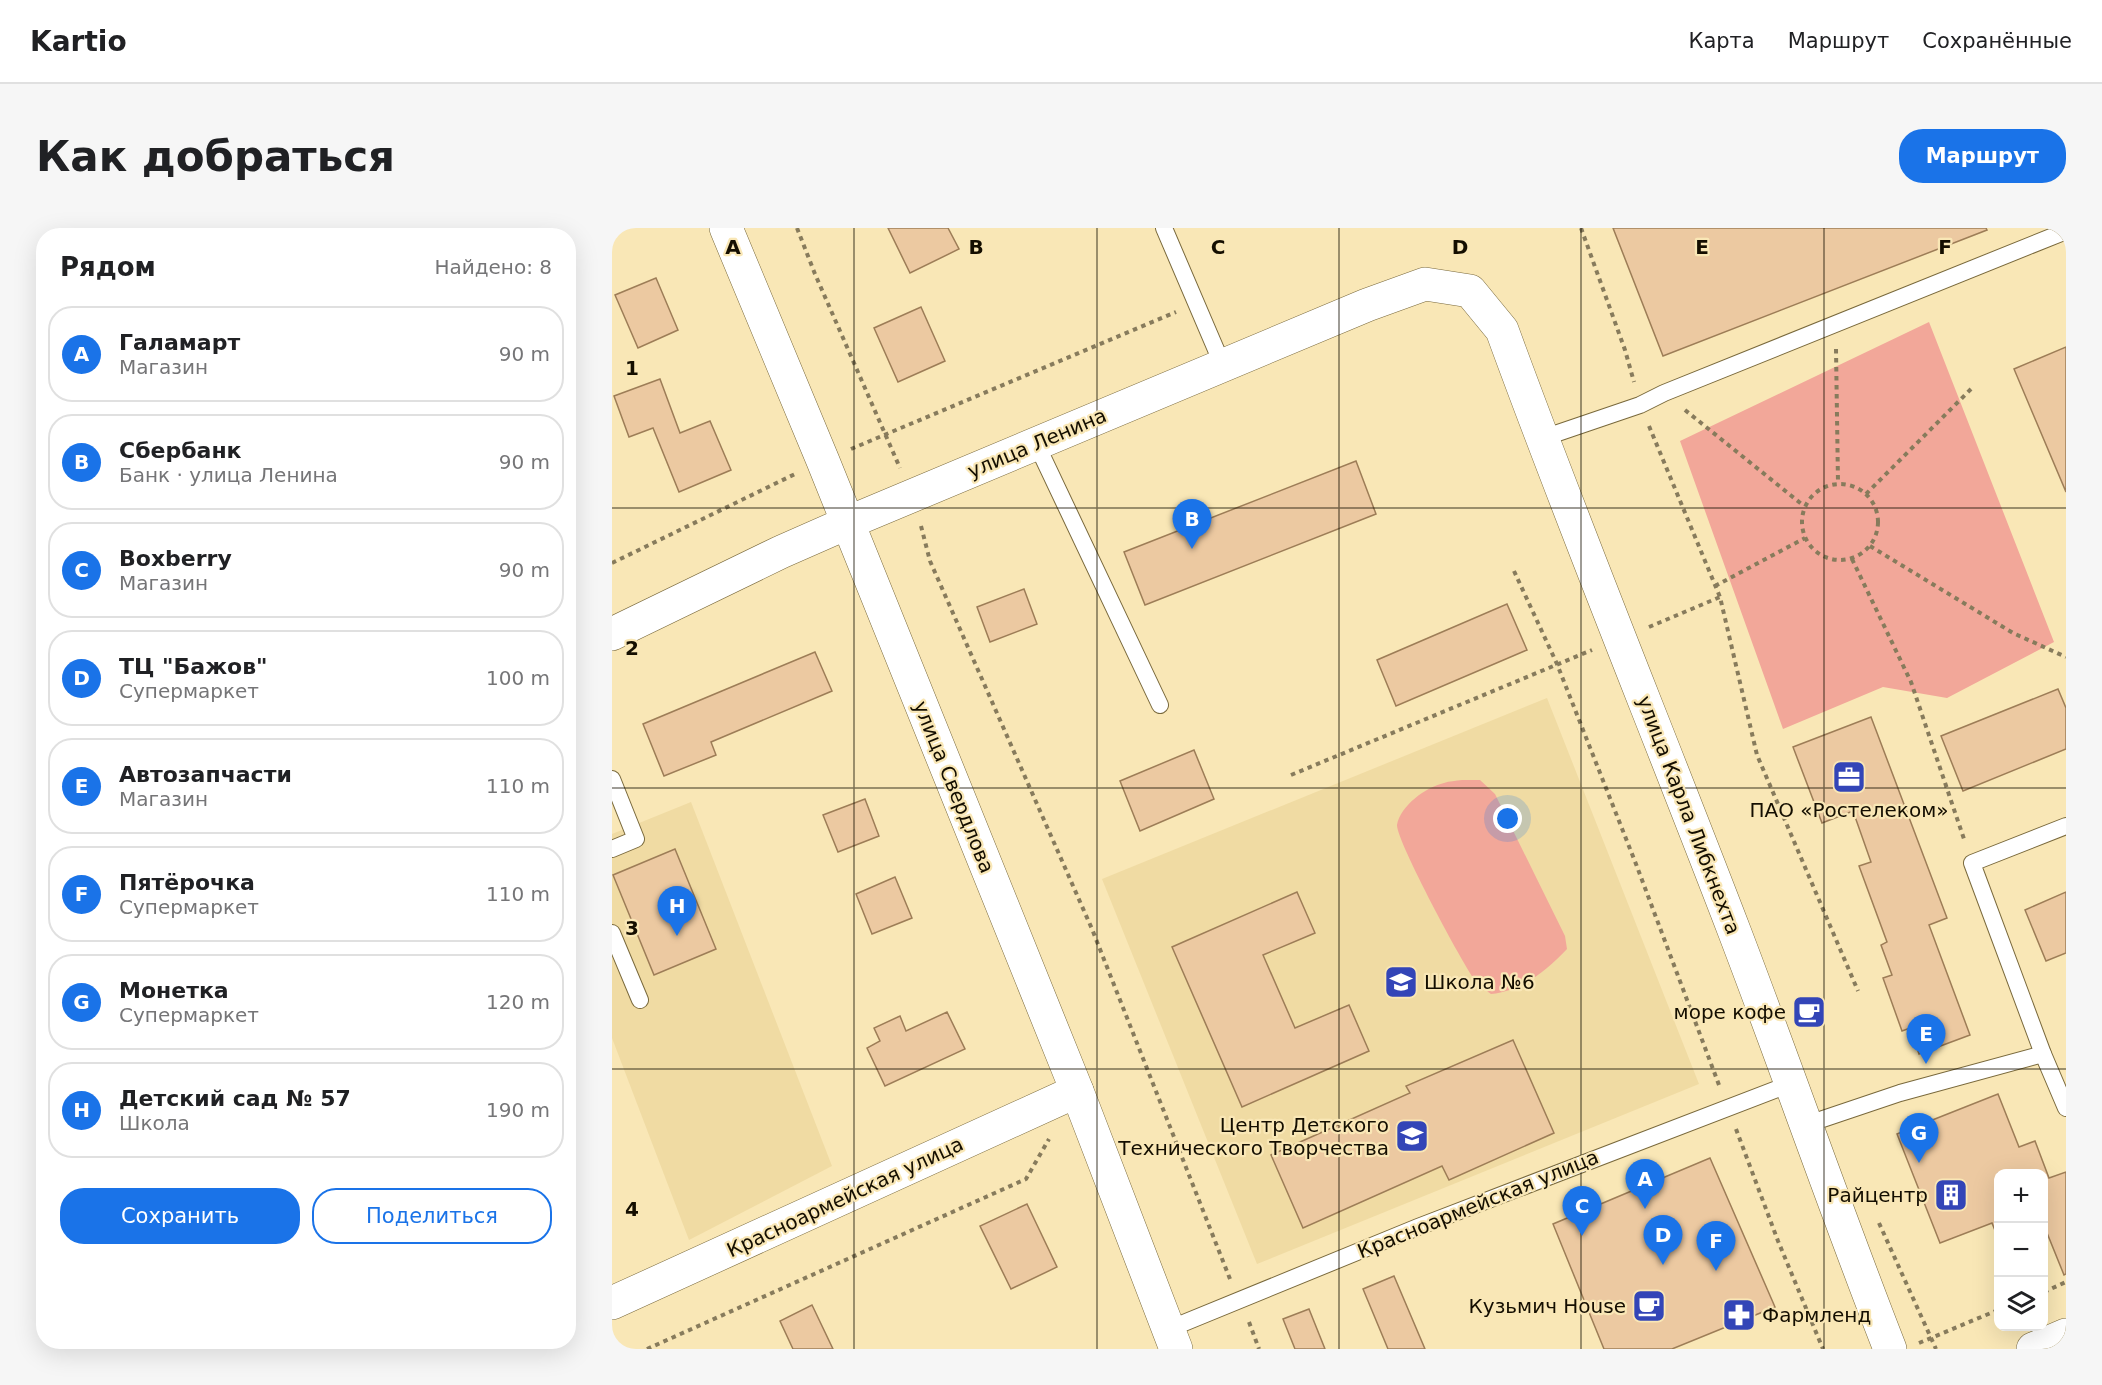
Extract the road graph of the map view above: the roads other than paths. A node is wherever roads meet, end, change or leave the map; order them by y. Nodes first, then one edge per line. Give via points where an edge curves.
1 (726, 228) edge
2 (1164, 228) edge
3 (2066, 231) edge
4 (1470, 291) joint
5 (1223, 366) junction
6 (1543, 438) junction
7 (1036, 443) junction
8 (847, 523) junction
9 (612, 634) edge
10 (1160, 705) dead end
11 (612, 779) edge
12 (2066, 826) edge
13 (612, 849) edge
14 (612, 933) edge
15 (640, 1000) dead end
16 (2043, 1054) junction
17 (1790, 1084) junction
18 (1077, 1091) junction
19 (2066, 1108) edge
20 (1805, 1125) junction
21 (612, 1303) edge
22 (2066, 1335) edge
23 (1173, 1339) edge
24 (1902, 1347) edge
25 (2033, 1349) edge

1 - 8 street, улица Свердлова
2 - 5 lane
3 - 6 lane via 1640,405
4 - 5 street, улица Ленина via 1425,284
4 - 6 street, улица Карла Либкнехта via 1502,330
5 - 7 street, улица Ленина
6 - 17 street, улица Карла Либкнехта
7 - 8 street, улица Ленина
7 - 10 lane
8 - 9 street, улица Ленина
8 - 18 street, улица Свердлова
11 - 13 lane via 636,839
12 - 16 lane via 1972,863
14 - 15 lane
16 - 19 lane
16 - 20 lane via 1900,1093
17 - 20 street, улица Карла Либкнехта
17 - 23 lane, Красноармейская улица via 1240,1299
18 - 21 street, Красноармейская улица
18 - 23 street, улица Свердлова
20 - 24 street, улица Карла Либкнехта
22 - 25 street

